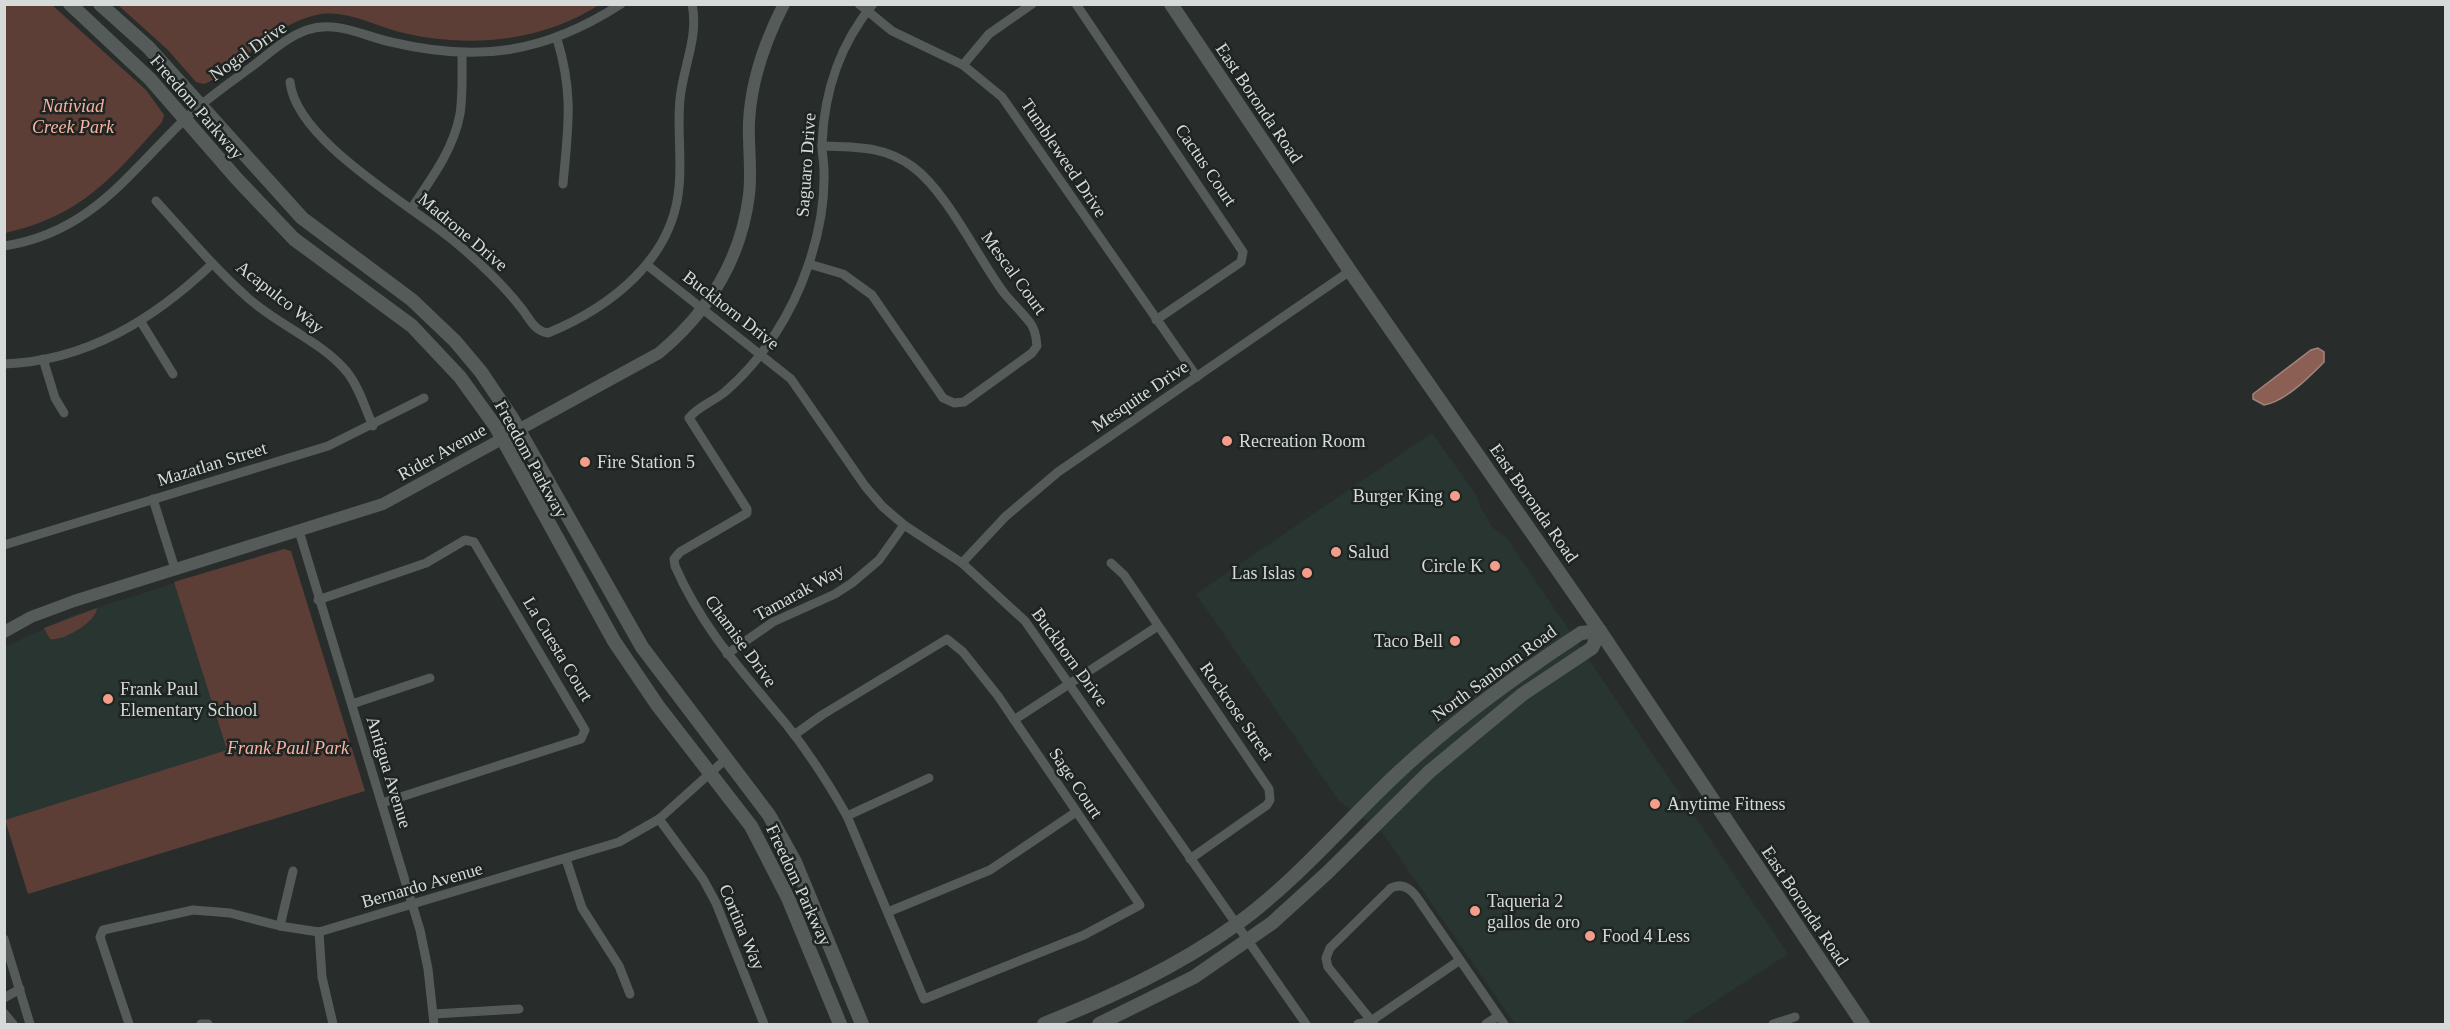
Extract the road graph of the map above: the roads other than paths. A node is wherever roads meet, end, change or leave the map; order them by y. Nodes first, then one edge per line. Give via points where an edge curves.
1 (70, 4) edge
2 (100, 4) edge
3 (621, 4) edge
4 (692, 4) edge
5 (784, 4) edge
6 (859, 4) edge
7 (1032, 4) edge
8 (1076, 4) edge
9 (1171, 4) edge
10 (870, 8) edge
11 (557, 39) junction
12 (462, 53) junction
13 (963, 65) junction
14 (290, 82) dead end
15 (201, 105) junction
16 (185, 119) junction
17 (822, 146) junction
18 (563, 184) dead end
19 (156, 201) dead end
20 (411, 209) junction
21 (4, 246) edge
22 (212, 264) junction
23 (809, 264) junction
24 (647, 265) junction
25 (1350, 271) junction
26 (703, 309) junction
27 (1156, 320) junction
28 (141, 322) junction
29 (761, 354) junction
30 (43, 358) junction
31 (4, 364) edge
32 (173, 374) dead end
33 (1197, 377) junction
34 (424, 398) dead end
35 (64, 413) dead end
36 (373, 426) junction
37 (519, 431) junction
38 (502, 440) junction
39 (153, 499) junction
40 (904, 525) junction
41 (299, 531) junction
42 (4, 545) edge
43 (962, 563) junction
44 (1110, 563) dead end
45 (175, 569) junction
46 (318, 600) junction
47 (1158, 626) junction
48 (4, 632) edge
49 (1600, 632) junction
50 (727, 654) junction
51 (430, 678) dead end
52 (1071, 684) junction
53 (352, 704) junction
54 (1014, 720) junction
55 (794, 735) junction
56 (726, 759) junction
57 (711, 771) junction
58 (929, 778) dead end
59 (382, 803) junction
60 (1076, 812) junction
61 (847, 816) junction
62 (659, 819) junction
63 (566, 859) junction
64 (1190, 859) junction
65 (293, 871) dead end
66 (412, 905) junction
67 (888, 912) junction
68 (1236, 925) junction
69 (280, 926) junction
70 (319, 932) junction
71 (4, 939) edge
72 (1247, 941) junction
73 (1460, 960) junction
74 (20, 989) junction
75 (630, 994) dead end
76 (4, 998) edge
77 (924, 999) joint
78 (519, 1009) dead end
79 (4, 1013) edge
80 (434, 1014) junction
81 (1795, 1017) dead end
82 (1501, 1020) edge
83 (1371, 1023) edge
84 (13, 1024) edge
85 (30, 1024) edge
86 (129, 1024) edge
87 (201, 1024) edge
88 (208, 1024) edge
89 (333, 1024) edge
90 (434, 1024) edge
91 (764, 1024) edge
92 (840, 1024) edge
93 (862, 1024) edge
94 (1044, 1024) edge
95 (1099, 1024) edge
96 (1306, 1024) edge
97 (1358, 1024) edge
98 (1486, 1024) edge
99 (1773, 1024) edge
100 (1863, 1024) edge

1 - 16 main road, Freedom Parkway via 144,72
2 - 15 main road, Freedom Parkway via 148,47
3 - 11 street, Nogal Drive
4 - 24 street, Madrone Drive via 693,38 679,112 678,196 669,228
5 - 26 street, Rider Avenue via 754,86 749,192 742,227 729,265
6 - 10 street, Tumbleweed Drive
7 - 13 street via 989,34
8 - 27 street, Cactus Court via 1243,252 1241,262
9 - 25 main road, East Boronda Road
10 - 13 street, Tumbleweed Drive via 892,31
10 - 17 street, Saguaro Drive via 846,43 835,70
11 - 12 street, Nogal Drive via 512,50
11 - 18 street via 569,82 570,103
12 - 15 street, Nogal Drive via 421,49 343,27 316,28 288,39
12 - 20 street via 460,114 452,143
13 - 27 street, Tumbleweed Drive via 1013,111
14 - 20 street, Madrone Drive via 292,97 332,147 360,173
15 - 16 street, Nogal Drive
15 - 37 main road, Freedom Parkway via 302,218 436,321 481,372
16 - 21 street, Nogal Drive via 116,191 86,216 53,233
16 - 38 main road, Freedom Parkway via 294,239 418,333 460,377
17 - 23 street, Saguaro Drive via 823,192
17 - 23 street, Mescal Court via 879,150 914,168 932,185 1004,293 1031,323 1037,346 964,402 954,403 944,398 872,295 843,274
19 - 22 street, Acapulco Way
20 - 24 street, Madrone Drive via 483,267 534,326 544,332 617,294
22 - 28 street
22 - 36 street, Acapulco Way via 248,298 347,372
23 - 29 street, Saguaro Drive via 785,316
24 - 26 street, Buckhorn Drive
25 - 33 street, Mesquite Drive
25 - 49 main road, East Boronda Road
26 - 29 street, Buckhorn Drive
26 - 37 street, Rider Avenue via 659,353
27 - 33 street, Tumbleweed Drive
28 - 30 street via 110,338
28 - 32 street
29 - 40 street, Buckhorn Drive via 791,379 872,496
29 - 50 street, Chamise Drive via 726,391 689,418 747,509 745,516 674,559 695,609
30 - 31 street
30 - 35 street via 55,398
33 - 43 street, Mesquite Drive via 1058,471 1005,517
34 - 36 street, Mazatlan Street
36 - 39 street, Mazatlan Street via 328,446
37 - 38 street, Rider Avenue
37 - 56 main road, Freedom Parkway via 624,620 658,672
38 - 41 street, Rider Avenue via 383,504
38 - 57 main road, Freedom Parkway via 614,641 658,706
39 - 42 street, Mazatlan Street
39 - 45 street
40 - 43 street, Buckhorn Drive
40 - 50 street, Tamarak Way via 879,560 852,583 773,622
41 - 45 street, Rider Avenue
41 - 46 street, Antigua Avenue
43 - 52 street, Buckhorn Drive via 1025,621
44 - 47 street, Rockrose Street via 1121,571
45 - 48 street, Rider Avenue via 57,607
46 - 53 street, Antigua Avenue
46 - 59 street, La Cuesta Court via 426,562 465,540 474,542 585,730 581,740
47 - 52 street
47 - 64 street, Rockrose Street via 1269,789 1267,805
49 - 68 main road, North Sanborn Road via 1581,633 1470,710 1398,773 1306,865
49 - 72 main road, North Sanborn Road via 1592,648 1523,694 1429,772 1302,898
49 - 100 main road, East Boronda Road
50 - 55 street, Chamise Drive
51 - 53 street
52 - 54 street
52 - 64 street, Buckhorn Drive
53 - 59 street, Antigua Avenue
54 - 55 street, Sage Court via 976,667 947,639
54 - 60 street, Sage Court
55 - 61 street, Chamise Drive
56 - 57 street, Bernardo Avenue
56 - 93 main road, Freedom Parkway via 770,815 782,837
57 - 62 street, Bernardo Avenue
57 - 92 main road, Freedom Parkway via 746,817 771,860
58 - 61 street
59 - 66 street, Antigua Avenue
60 - 67 street via 990,870
60 - 77 street, Sage Court via 1140,905 1084,935
61 - 67 street, Chamise Drive
62 - 63 street, Bernardo Avenue via 619,843
62 - 91 street, Cortina Way via 716,903
63 - 66 street, Bernardo Avenue
63 - 75 street via 582,908 619,966
64 - 68 street, Buckhorn Drive
65 - 69 street
66 - 70 street, Bernardo Avenue
66 - 80 street, Antigua Avenue via 425,950
67 - 77 street, Chamise Drive
68 - 72 street, Buckhorn Drive
68 - 94 main road, North Sanborn Road via 1143,982
69 - 70 street, Bernardo Avenue
69 - 86 street, Bernardo Avenue via 230,913 193,909 100,933
70 - 89 street via 322,977
71 - 74 street
72 - 95 main road, North Sanborn Road via 1170,991
72 - 96 street, Buckhorn Drive
73 - 82 street
73 - 83 street
73 - 83 street via 1412,891 1402,886 1391,888 1327,955 1328,967
74 - 76 street
74 - 85 street
78 - 80 street
79 - 84 street
80 - 90 street, Antigua Avenue
81 - 99 street
82 - 98 street
83 - 97 street
87 - 88 street

